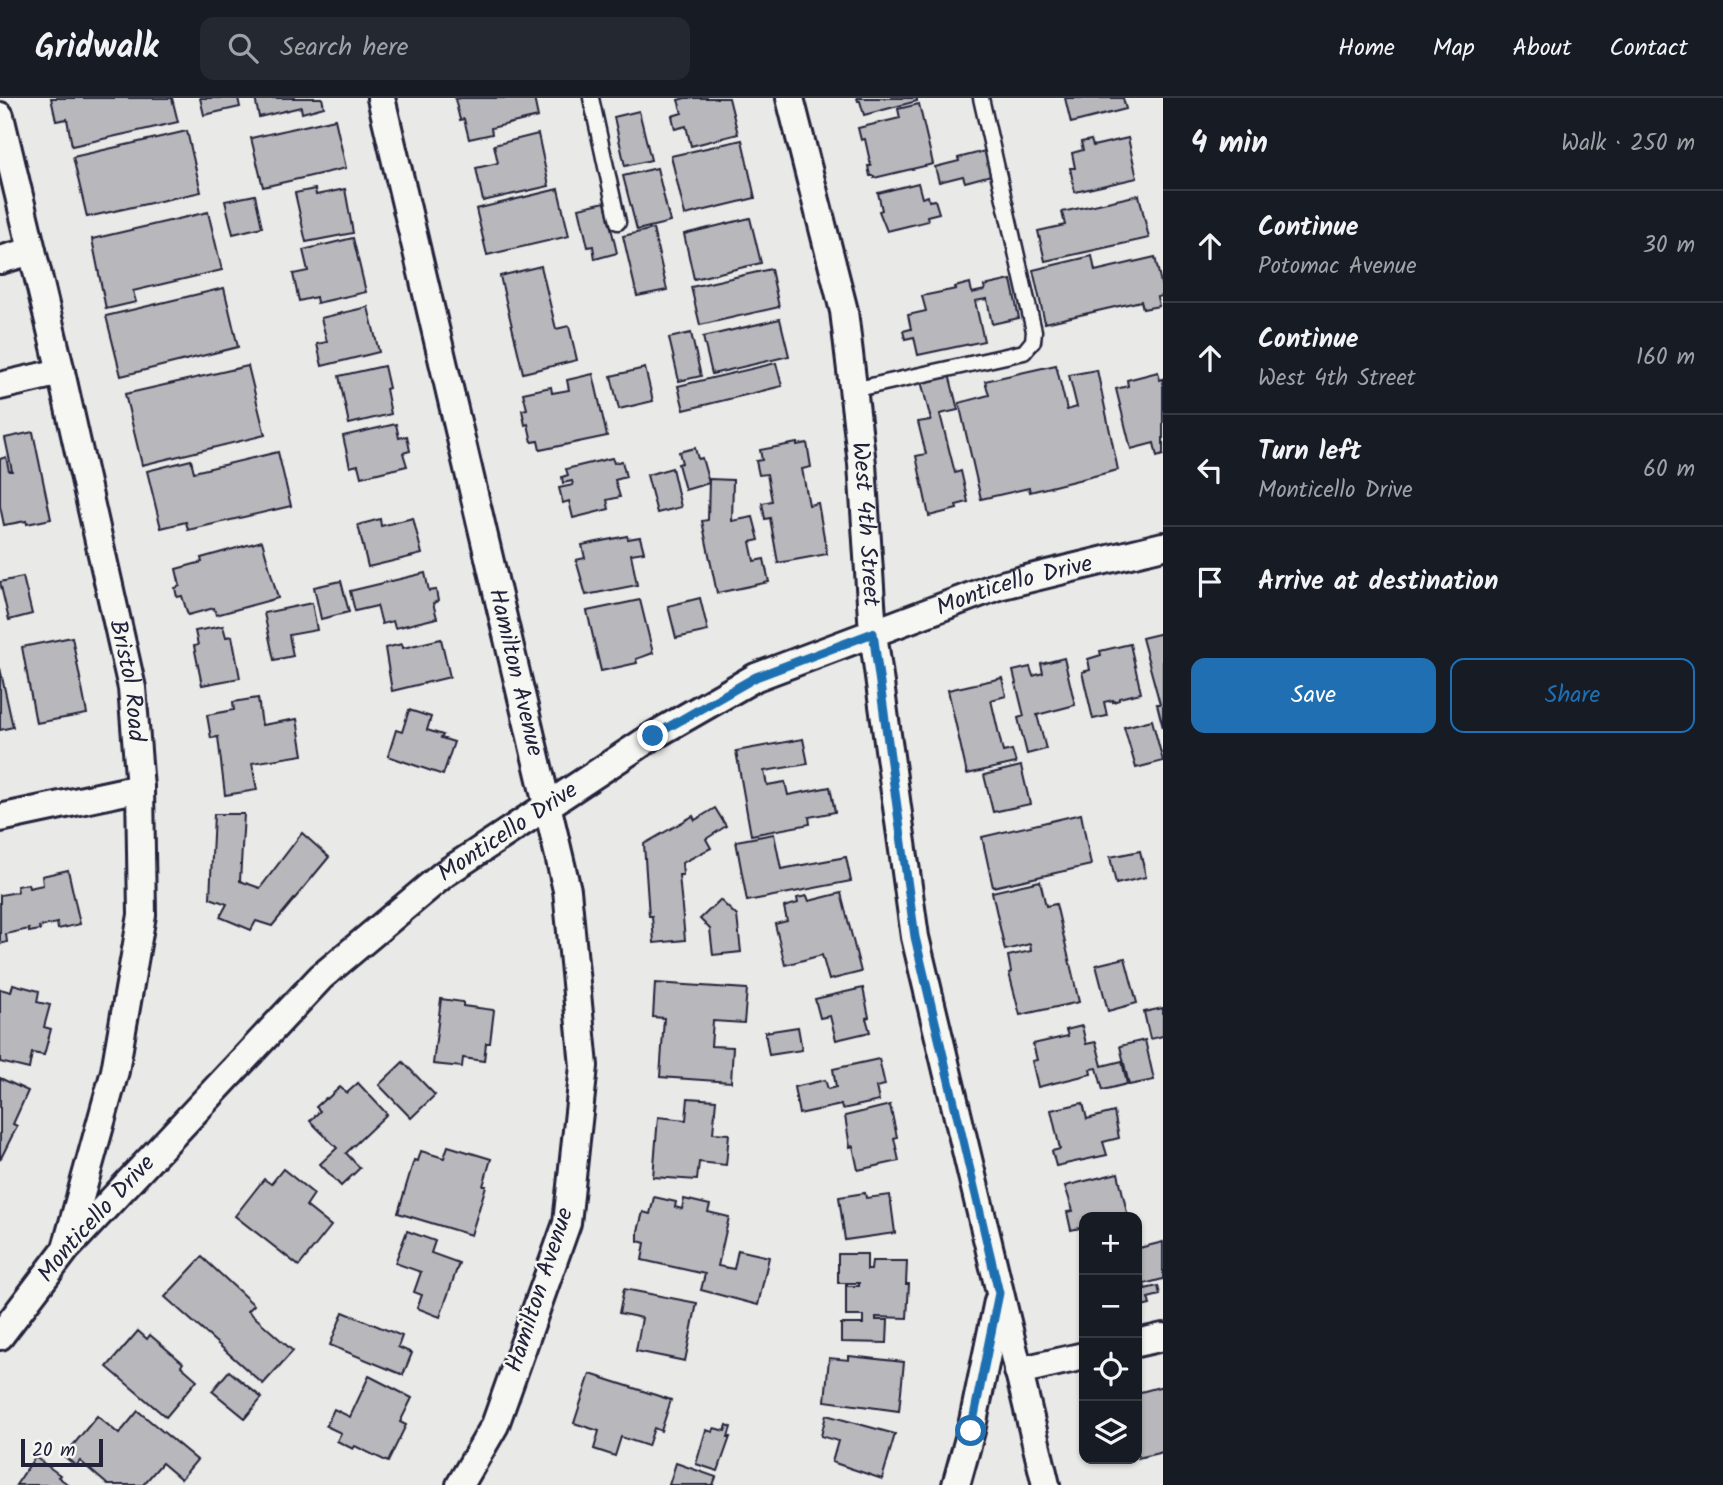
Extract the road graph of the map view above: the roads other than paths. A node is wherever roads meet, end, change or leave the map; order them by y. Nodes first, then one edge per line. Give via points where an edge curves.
1 (381, 98) edge
2 (591, 98) edge
3 (790, 98) edge
4 (981, 98) edge
5 (0, 116) edge
6 (12, 216) edge
7 (618, 222) dead end
8 (32, 251) junction
9 (0, 260) edge
10 (61, 372) junction
11 (0, 386) edge
12 (853, 390) junction
13 (1163, 547) edge
14 (873, 633) junction
15 (140, 788) junction
16 (547, 805) junction
17 (0, 818) edge
18 (66, 1249) junction
19 (999, 1293) junction
20 (0, 1336) edge
21 (1163, 1337) edge
22 (1142, 1342) edge
23 (1079, 1357) edge
24 (1018, 1371) junction
25 (460, 1485) edge
26 (956, 1485) edge
27 (1045, 1485) edge

1 - 16 street, Hamilton Avenue
2 - 7 lane
3 - 12 street, West 4th Street via 844,311
4 - 12 lane via 1033,341 1024,352
5 - 6 street, Bristol Road
6 - 8 street, Bristol Road
8 - 9 street
8 - 10 street, Bristol Road
10 - 11 street
10 - 15 street, Bristol Road via 132,688
12 - 14 street, West 4th Street
13 - 14 street, Monticello Drive via 998,586
14 - 16 street, Monticello Drive via 756,677
14 - 19 street, West 4th Street via 915,937
15 - 17 street
15 - 18 street, Bristol Road via 142,915 115,1071
16 - 18 street, Monticello Drive via 444,874 321,977
16 - 25 street, Hamilton Avenue via 567,890 584,1066 567,1223 495,1425
18 - 20 street, Monticello Drive
19 - 24 street, West 4th Street
19 - 26 street
21 - 22 street
23 - 24 street
24 - 27 street, West 4th Street

